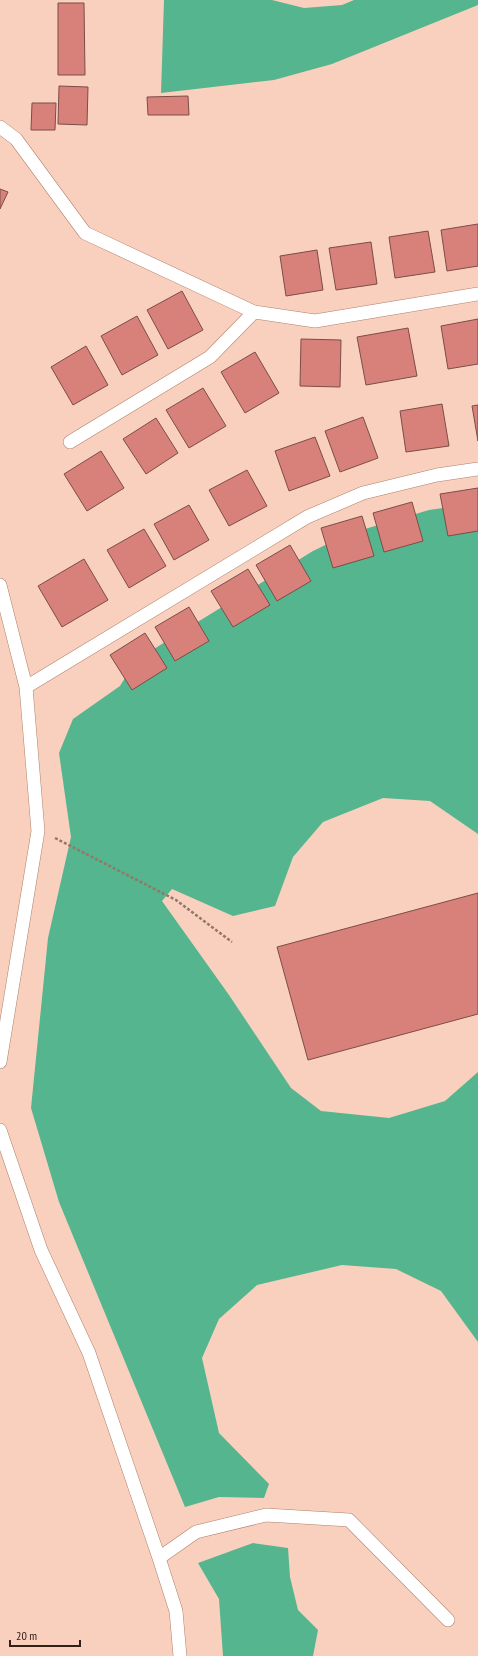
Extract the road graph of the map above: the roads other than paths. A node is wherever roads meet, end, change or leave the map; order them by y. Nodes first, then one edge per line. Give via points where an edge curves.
1 (0, 127) edge
2 (478, 294) edge
3 (254, 312) junction
4 (70, 442) dead end
5 (478, 469) edge
6 (0, 585) edge
7 (26, 687) junction
8 (0, 1062) edge
9 (0, 1130) edge
10 (159, 1558) junction
11 (448, 1620) dead end
12 (180, 1656) edge

1 - 3 lane via 16,139 85,232 190,284
2 - 3 lane via 315,321
3 - 4 lane via 210,357
5 - 7 lane via 437,475 363,493 307,517
6 - 7 lane
7 - 8 lane via 38,831
9 - 10 lane via 41,1250 89,1353
10 - 11 lane via 196,1532 266,1515 349,1520
10 - 12 lane via 176,1611

